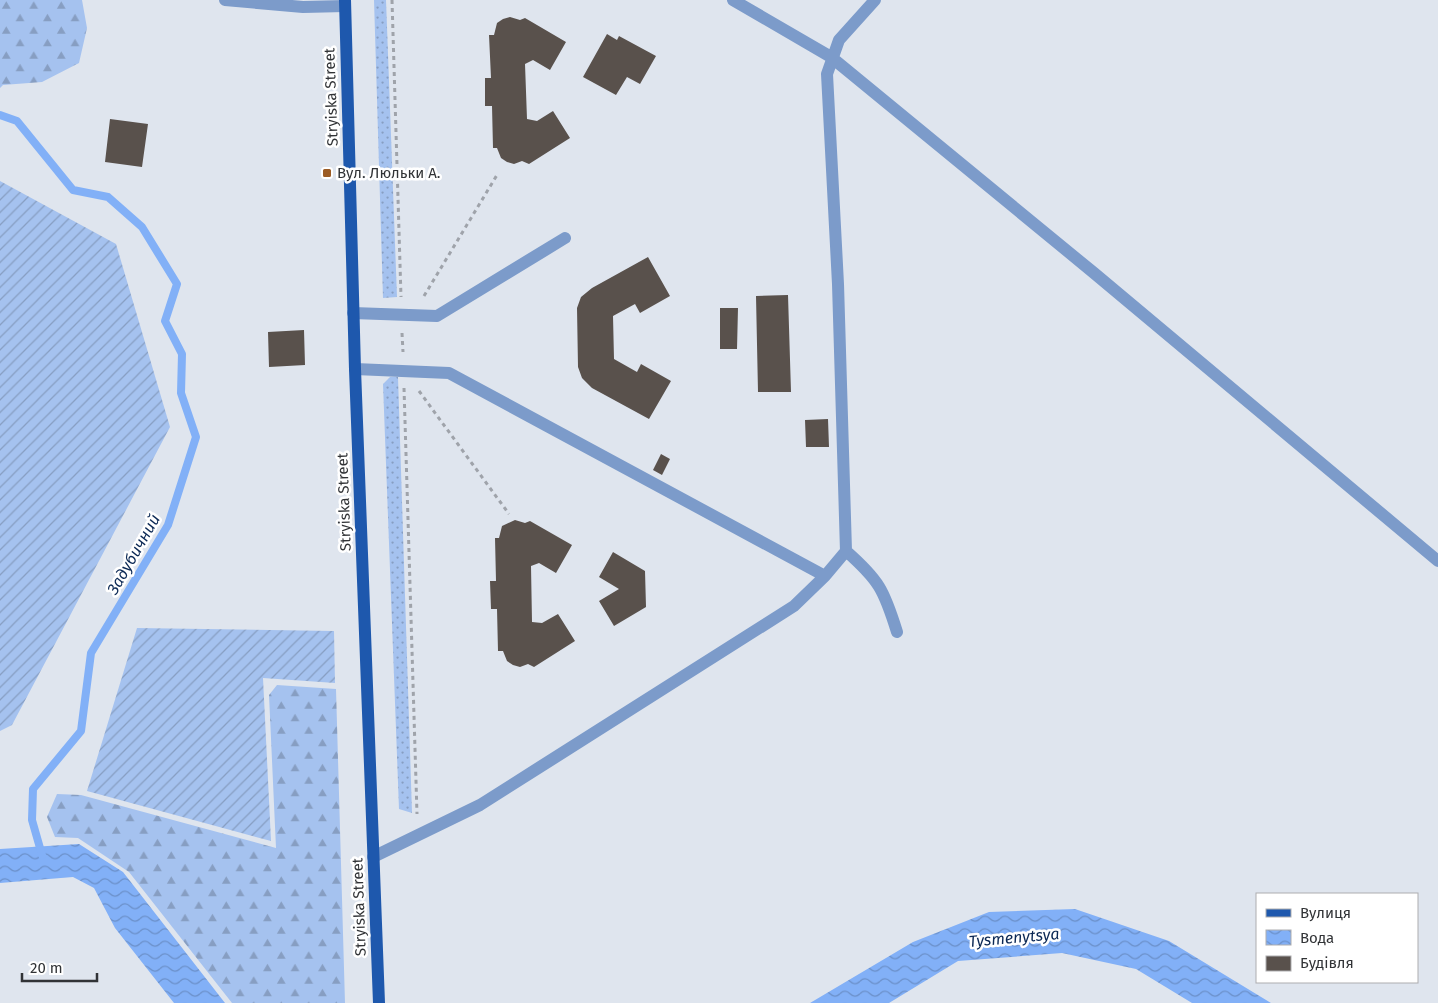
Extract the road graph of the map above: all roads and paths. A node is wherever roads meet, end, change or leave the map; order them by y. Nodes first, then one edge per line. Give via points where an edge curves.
1 (225, 0) edge
2 (392, 0) edge
3 (733, 0) edge
4 (875, 0) edge
5 (345, 3) edge
6 (831, 57) junction
7 (497, 175) dead end
8 (565, 238) dead end
9 (353, 313) junction
10 (407, 314) junction
11 (355, 369) junction
12 (403, 370) junction
13 (508, 514) dead end
14 (846, 551) junction
15 (1438, 561) edge
16 (825, 576) junction
17 (897, 632) dead end
18 (418, 835) junction
19 (373, 857) junction
20 (379, 1003) edge

1 - 5 street via 303,7
2 - 10 path
3 - 6 street
4 - 6 street via 839,40
5 - 9 main road, Stryiska Street
6 - 14 street via 827,74 838,284
6 - 15 street
7 - 10 path
8 - 10 street via 437,316
9 - 10 street
9 - 11 main road, Stryiska Street
10 - 12 path
11 - 12 street
11 - 19 main road, Stryiska Street
12 - 13 path
12 - 16 street via 449,373
12 - 18 path
14 - 16 street
14 - 17 street via 871,573 887,598
16 - 18 street via 794,606 480,805
18 - 19 street
19 - 20 main road, Stryiska Street

